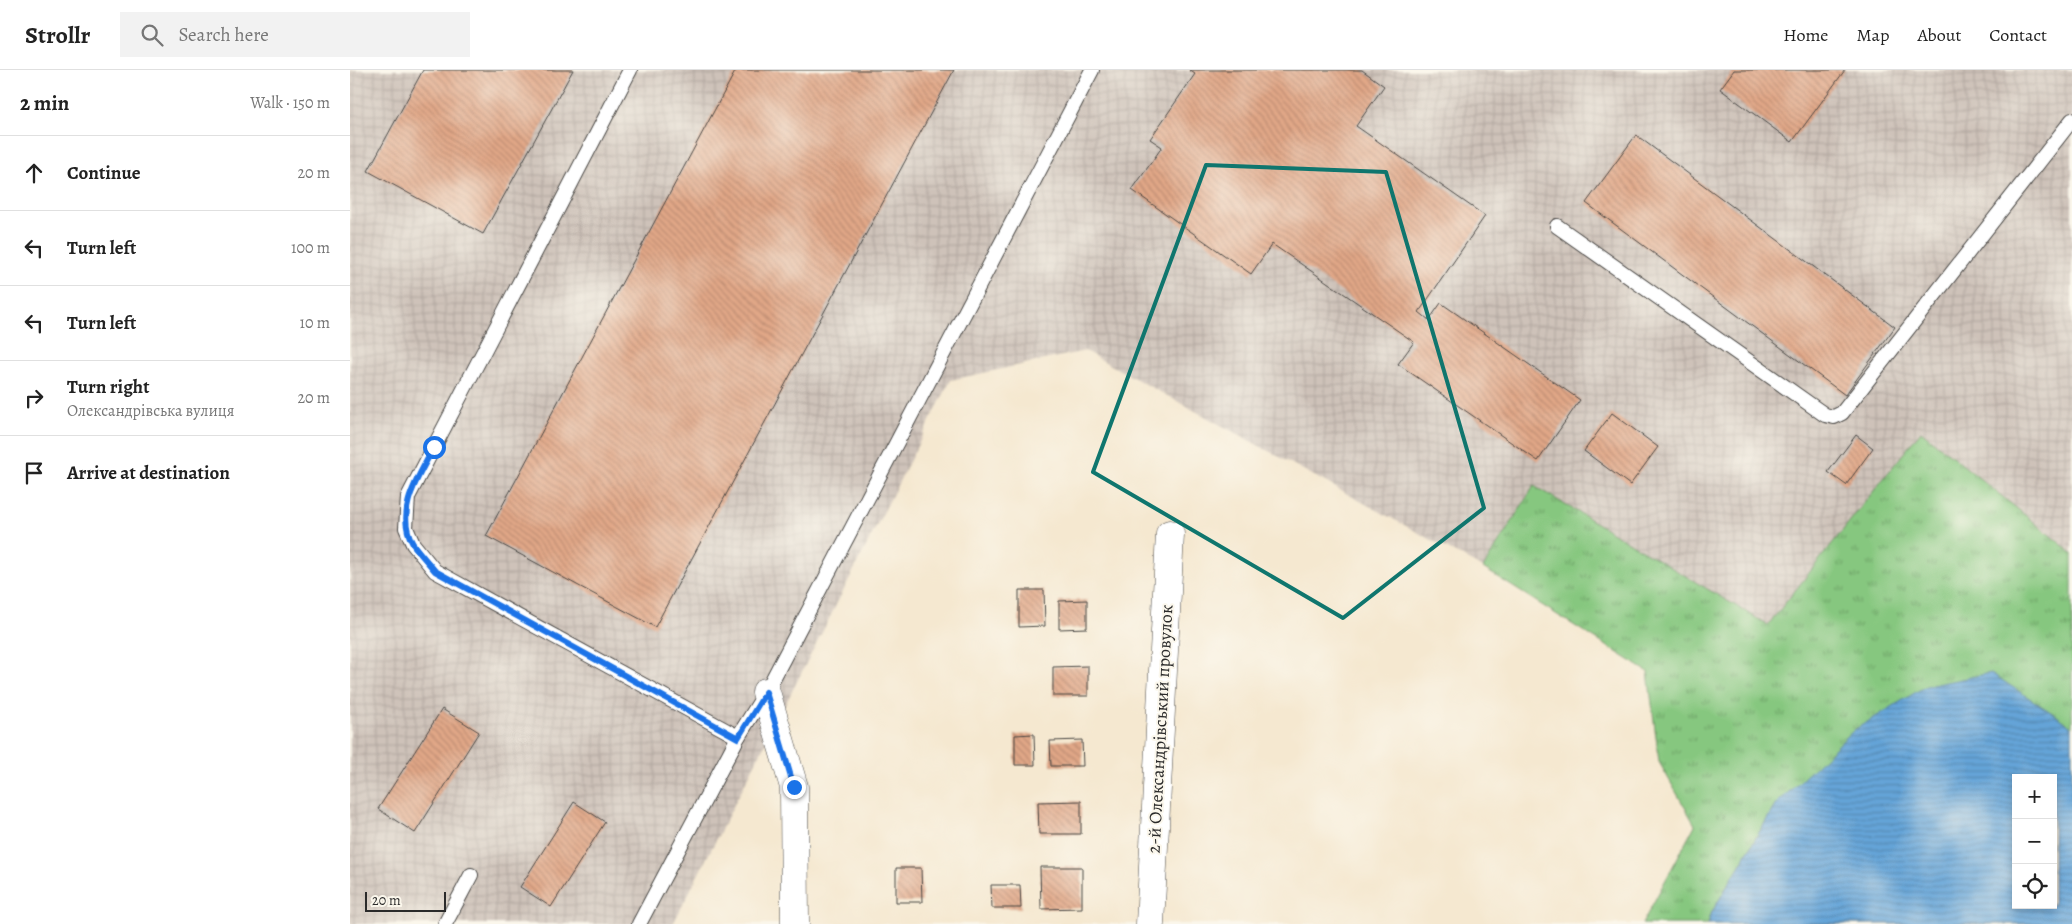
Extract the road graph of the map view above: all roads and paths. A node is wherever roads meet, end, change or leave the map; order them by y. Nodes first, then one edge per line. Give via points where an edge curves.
1 (630, 70) edge
2 (1092, 70) edge
3 (2072, 120) edge
4 (1557, 226) dead end
5 (1170, 534) dead end
6 (766, 692) junction
7 (738, 738) junction
8 (471, 875) dead end
9 (445, 924) edge
10 (639, 924) edge
11 (795, 924) edge
12 (1150, 924) edge

1 - 7 lane via 408,497 406,528 413,544 435,571
2 - 6 lane
3 - 4 lane via 1842,413 1834,417 1825,415
5 - 12 street, 2-й Олександрівський провулок
6 - 7 lane
6 - 11 street via 794,787
7 - 10 lane
8 - 9 lane

